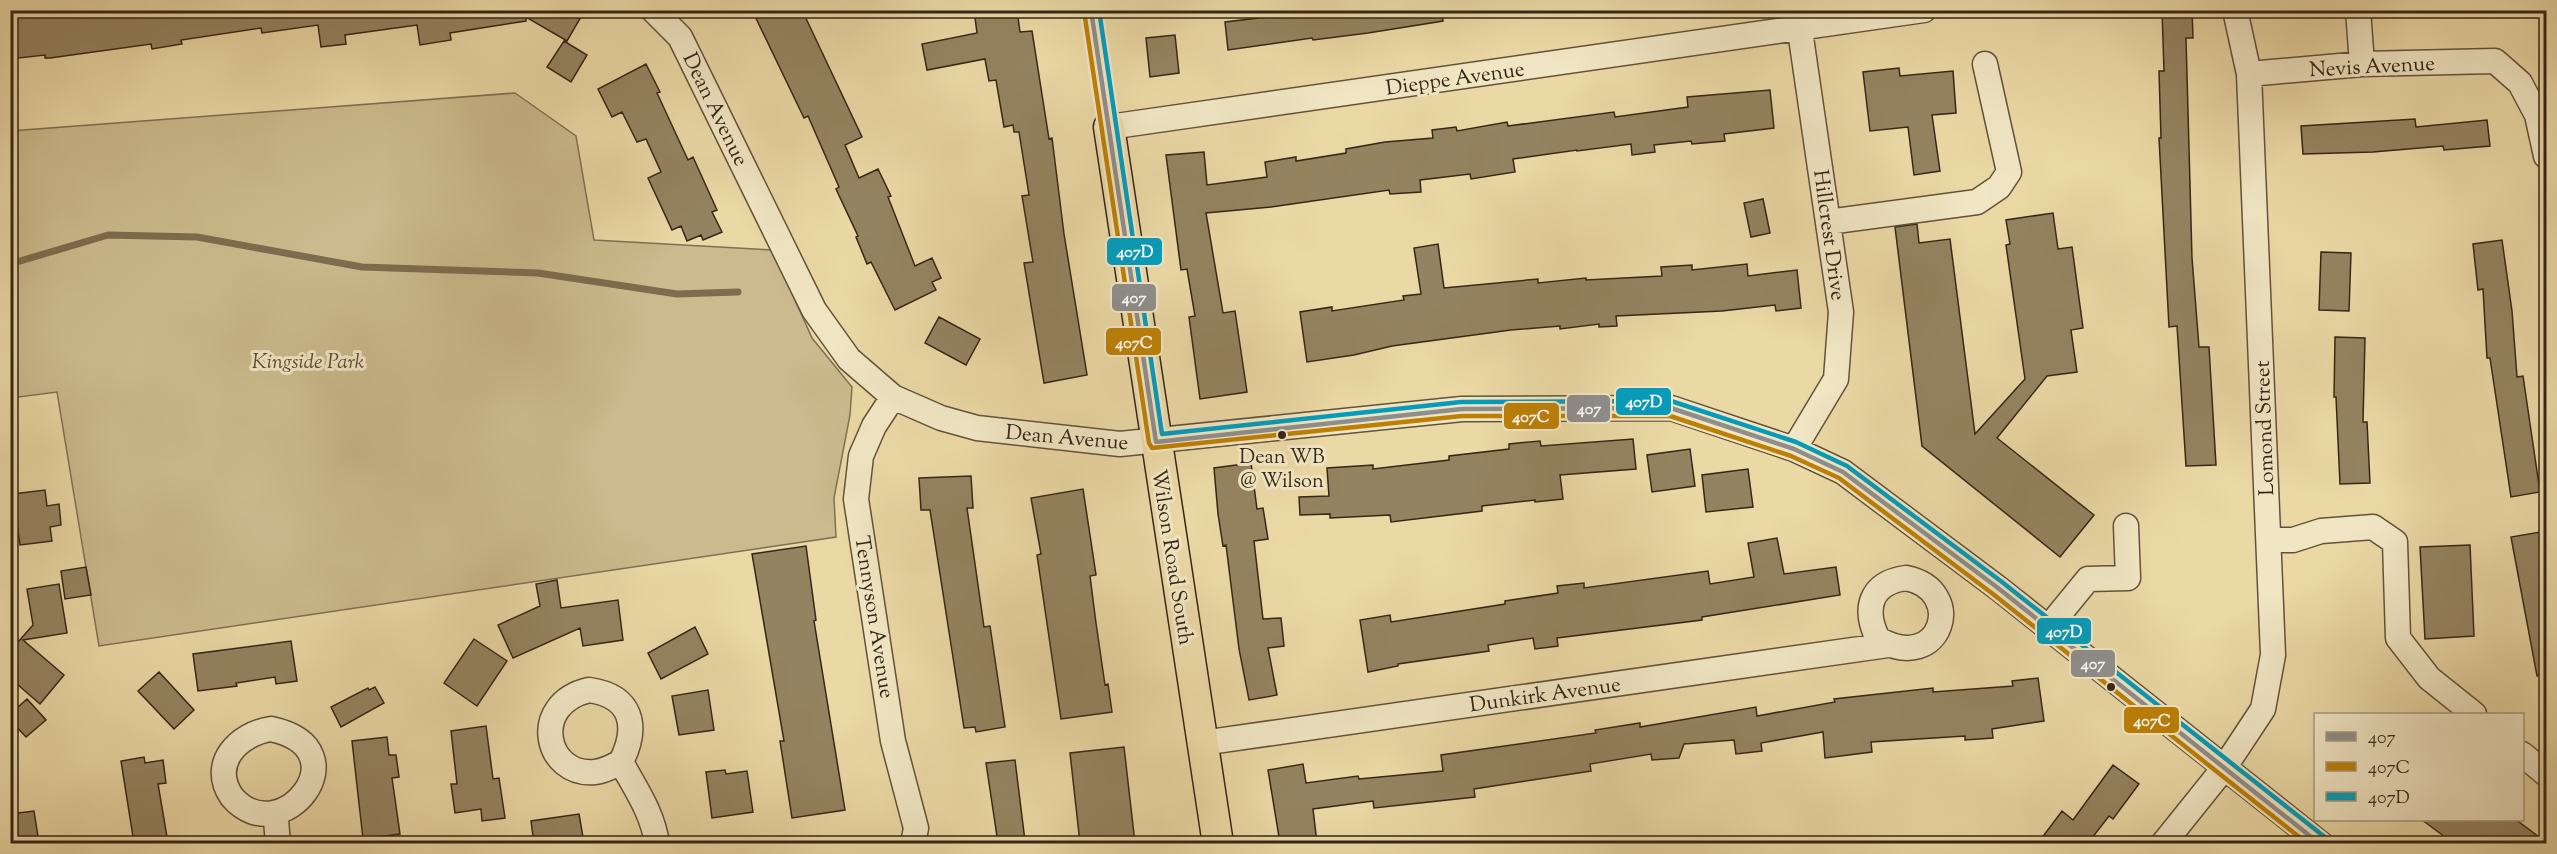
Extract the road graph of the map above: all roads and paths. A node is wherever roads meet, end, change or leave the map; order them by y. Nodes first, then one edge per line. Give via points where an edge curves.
1 (653, 10) edge
2 (1924, 10) edge
3 (2235, 10) edge
4 (2358, 10) edge
5 (1799, 20) edge
6 (1985, 64) dead end
7 (2362, 64) junction
8 (2248, 74) junction
9 (1109, 128) joint
10 (2547, 156) edge
11 (1828, 222) junction
12 (893, 397) junction
13 (1156, 442) junction
14 (1794, 449) junction
15 (2126, 526) dead end
16 (2269, 540) junction
17 (2048, 628) junction
18 (1888, 645) dead end
19 (2473, 713) edge
20 (1202, 743) junction
21 (2524, 755) edge
22 (621, 762) dead end
23 (2224, 768) junction
24 (2547, 774) edge
25 (657, 843) edge
26 (913, 843) edge
27 (1218, 843) edge
28 (2163, 843) edge
29 (2321, 843) edge

1 - 12 street, Dean Avenue via 680,37 814,310 849,359
2 - 5 street, Dieppe Avenue
3 - 8 street, Lomond Street
4 - 7 street
5 - 9 street, Dieppe Avenue
5 - 11 street, Hillcrest Drive
6 - 11 street via 2009,172 1999,186 1977,201
7 - 8 street, Nevis Avenue
7 - 10 street, Nevis Avenue via 2495,61 2520,83 2537,115
8 - 16 street, Lomond Street
9 - 13 main road, Wilson Road South
11 - 14 street, Hillcrest Drive via 1841,312 1836,379
12 - 13 street, Dean Avenue via 941,418 977,428 1102,444
12 - 26 street, Tennyson Avenue via 861,456 856,499 894,741 916,828
13 - 14 street, Dean Avenue via 1462,409 1671,408
13 - 20 main road, Wilson Road South
14 - 17 street, Dean Avenue via 1843,472
15 - 17 street via 2128,578 2088,579
16 - 19 street via 2373,527 2395,542 2398,638 2429,678
16 - 23 street, Lomond Street via 2274,655 2263,709
17 - 23 street, Dean Avenue
18 - 20 street, Dunkirk Avenue
20 - 27 main road, Wilson Road South
21 - 24 street
22 - 25 street via 645,805
23 - 28 street, Lomond Street
23 - 29 street, Dean Avenue

